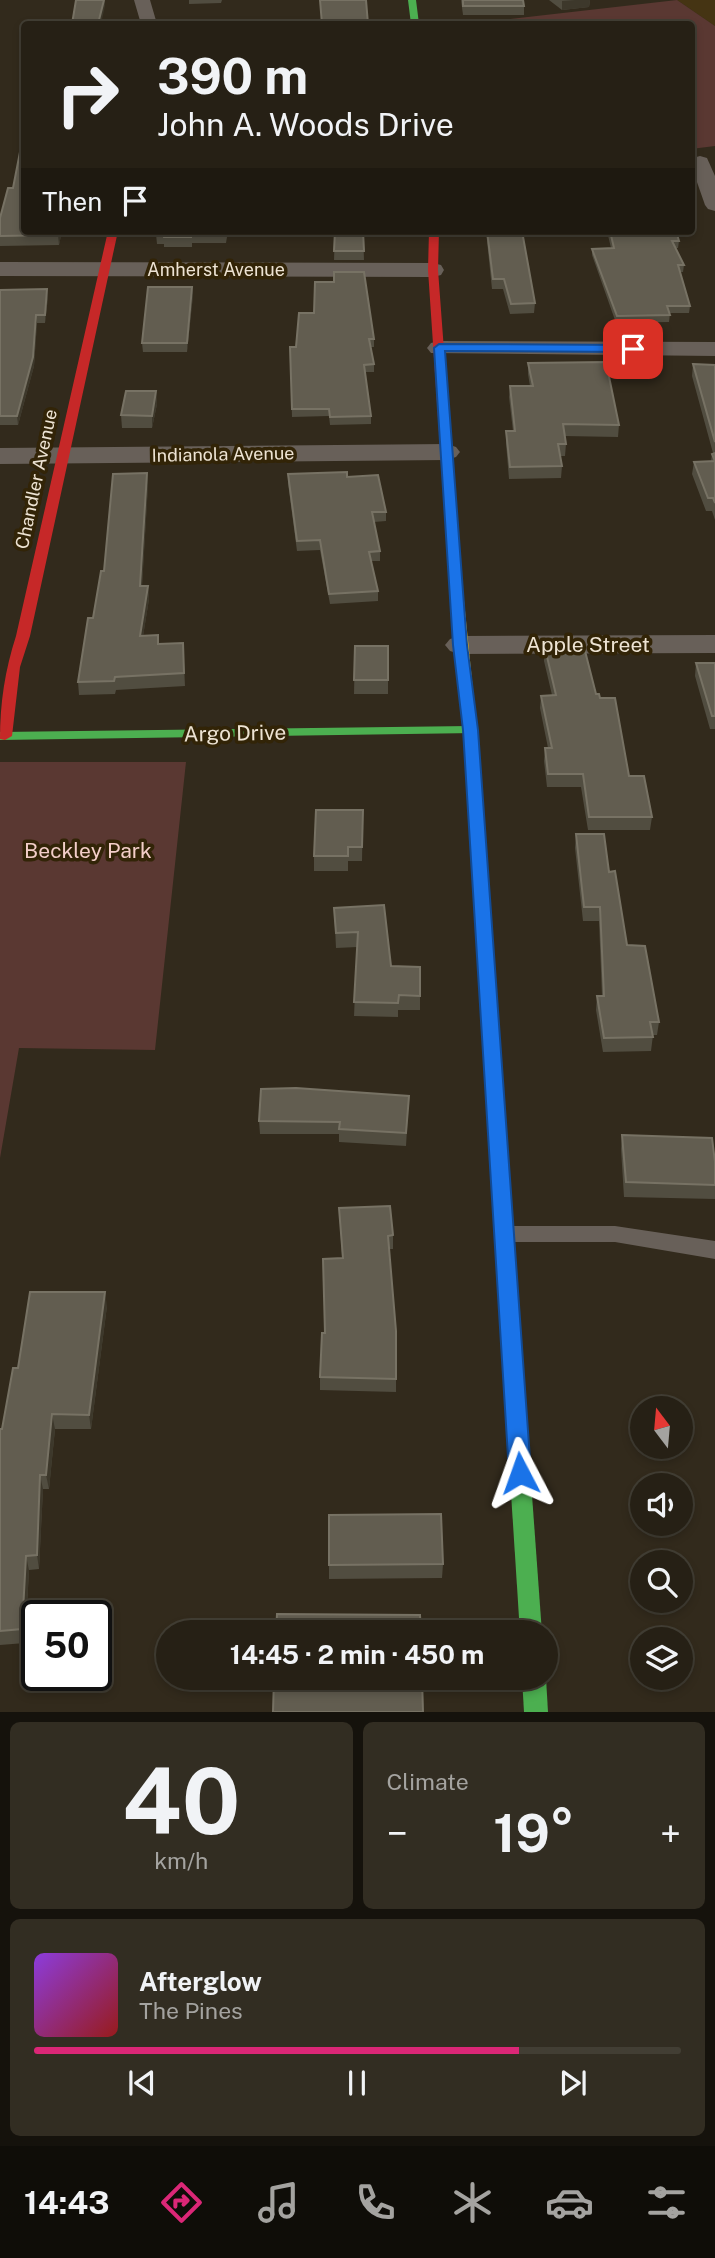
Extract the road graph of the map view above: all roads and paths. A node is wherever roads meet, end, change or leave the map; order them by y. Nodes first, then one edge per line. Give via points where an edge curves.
1 (142, 0) edge
2 (412, 0) edge
3 (148, 21) edge
4 (415, 21) edge
5 (702, 162) edge
6 (715, 205) edge
7 (112, 235) edge
8 (433, 235) edge
9 (105, 268) junction
10 (0, 269) edge
11 (433, 270) junction
12 (439, 348) junction
13 (715, 349) edge
14 (447, 452) junction
15 (0, 456) edge
16 (63, 456) junction
17 (715, 644) edge
18 (460, 645) junction
19 (7, 669) edge
20 (470, 730) junction
21 (3, 736) edge
22 (504, 1234) junction
23 (715, 1250) edge
24 (530, 1620) edge
25 (535, 1690) edge
26 (536, 1712) edge

1 - 3 street
2 - 4 main road
5 - 6 street
7 - 9 main road, Chandler Avenue
8 - 11 main road
9 - 10 street, Amherst Avenue
9 - 11 street, Amherst Avenue
9 - 16 main road, Chandler Avenue
11 - 12 main road
12 - 13 street
12 - 14 main road
14 - 16 street, Indianola Avenue
14 - 18 main road
15 - 16 street, Indianola Avenue
16 - 19 main road, Chandler Avenue via 23,636
17 - 18 street, Apple Street
18 - 20 main road
19 - 21 main road, Chandler Avenue
20 - 21 main road, Argo Drive
20 - 22 main road
22 - 23 lane via 615,1234
22 - 24 main road
25 - 26 main road

